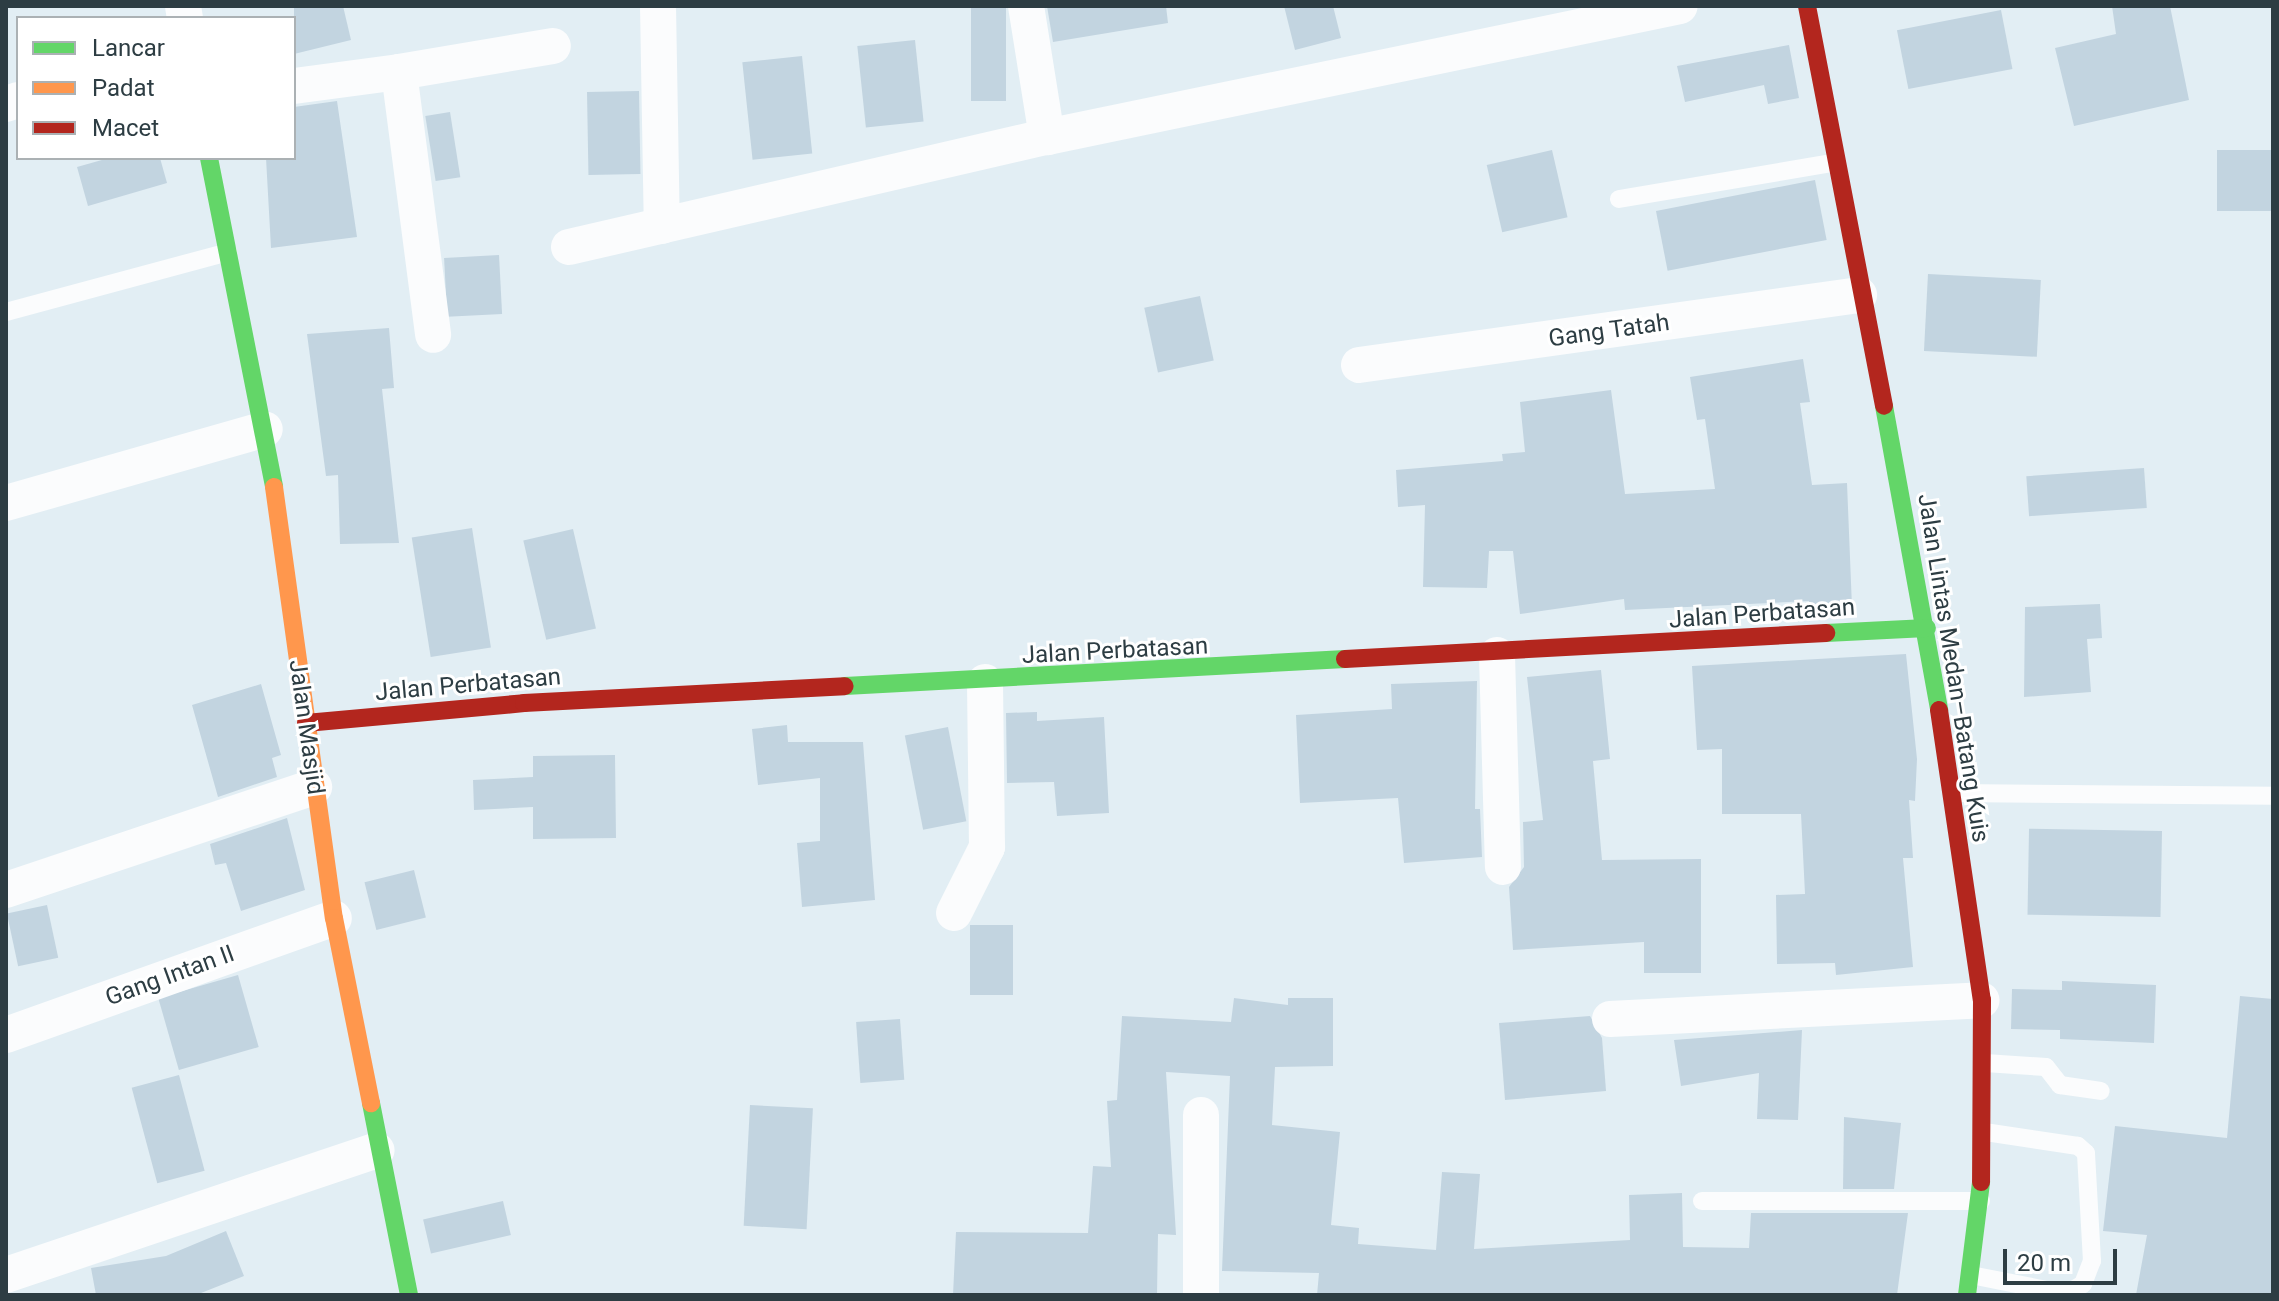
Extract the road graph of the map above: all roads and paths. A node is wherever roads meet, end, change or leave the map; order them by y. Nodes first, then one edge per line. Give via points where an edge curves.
1 (658, 6) edge
2 (1026, 6) edge
3 (1680, 6) edge
4 (1807, 6) edge
5 (553, 46) dead end
6 (399, 72) junction
7 (296, 86) edge
8 (1047, 137) junction
9 (209, 160) edge
10 (1840, 162) junction
11 (1619, 199) dead end
12 (662, 226) junction
13 (569, 247) dead end
14 (228, 252) junction
15 (1859, 295) junction
16 (6, 312) edge
17 (433, 335) dead end
18 (1359, 365) dead end
19 (265, 429) junction
20 (6, 503) edge
21 (1927, 628) junction
22 (1497, 655) junction
23 (985, 682) junction
24 (306, 723) junction
25 (314, 787) junction
26 (1949, 793) junction
27 (2273, 796) edge
28 (1503, 867) dead end
29 (6, 890) edge
30 (954, 913) dead end
31 (334, 918) junction
32 (1982, 1000) junction
33 (1610, 1019) dead end
34 (6, 1035) edge
35 (1985, 1063) junction
36 (2101, 1091) dead end
37 (1201, 1115) dead end
38 (1984, 1132) junction
39 (377, 1150) junction
40 (1702, 1201) dead end
41 (1981, 1201) junction
42 (6, 1275) edge
43 (1971, 1275) junction
44 (409, 1295) edge
45 (1201, 1295) edge
46 (1967, 1295) edge

1 - 12 street
2 - 8 street
3 - 8 street
4 - 10 main road, Jalan Lintas Medan–Batang Kuis
5 - 6 street
6 - 7 street
6 - 17 street
8 - 12 street
9 - 14 main road, Jalan Masjid
10 - 11 lane
10 - 15 main road, Jalan Lintas Medan–Batang Kuis
12 - 13 street
14 - 16 lane
14 - 19 main road, Jalan Masjid
15 - 18 street, Gang Tatah
15 - 21 main road, Jalan Lintas Medan–Batang Kuis
19 - 20 street
19 - 24 main road, Jalan Masjid
21 - 22 main road, Jalan Perbatasan
21 - 26 main road, Jalan Lintas Medan–Batang Kuis
22 - 23 main road, Jalan Perbatasan
22 - 28 street
23 - 24 main road, Jalan Perbatasan via 524,703
23 - 30 street via 987,847
24 - 25 main road, Jalan Masjid
25 - 29 street
25 - 31 main road, Jalan Masjid
26 - 27 lane
26 - 32 main road, Jalan Lintas Medan–Batang Kuis
31 - 34 street, Gang Intan II
31 - 39 main road, Jalan Masjid
32 - 33 street
32 - 35 main road, Jalan Lintas Medan–Batang Kuis
35 - 36 lane via 2046,1067 2060,1085
35 - 38 main road, Jalan Lintas Medan–Batang Kuis
37 - 45 street
38 - 41 main road, Jalan Lintas Medan–Batang Kuis
38 - 43 lane via 2078,1146 2086,1153 2092,1261 2083,1284 2067,1294
39 - 42 street
39 - 44 main road, Jalan Masjid
40 - 41 lane
41 - 43 main road, Jalan Lintas Medan–Batang Kuis
43 - 46 main road, Jalan Lintas Medan–Batang Kuis

